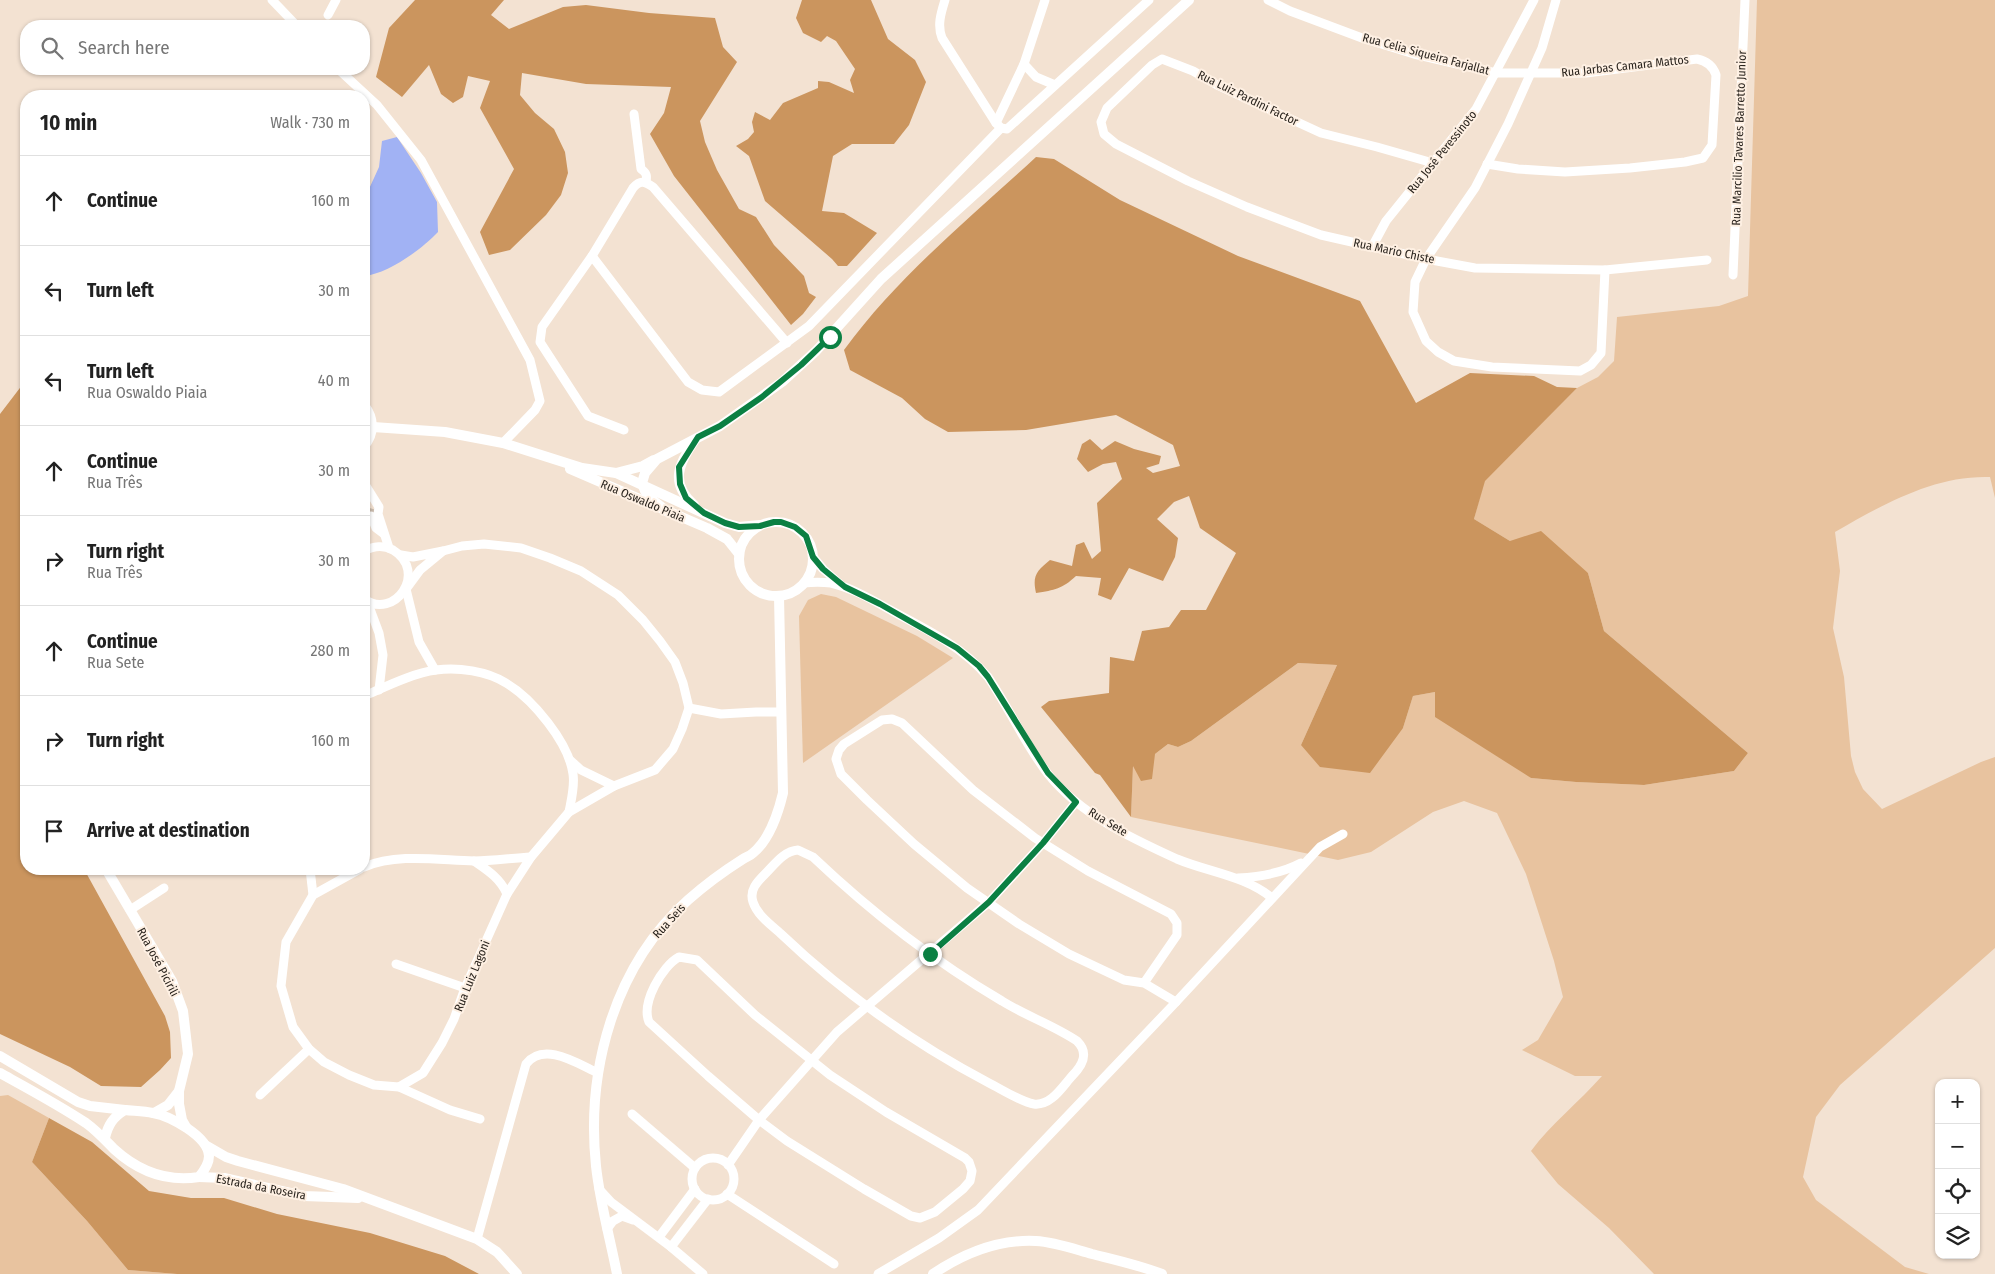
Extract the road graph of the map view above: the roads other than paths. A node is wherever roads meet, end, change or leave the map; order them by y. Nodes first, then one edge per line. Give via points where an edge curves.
1 (272, 0) edge
2 (336, 0) edge
3 (945, 0) edge
4 (1045, 0) edge
5 (1149, 0) edge
6 (1189, 0) edge
7 (1268, 0) edge
8 (1534, 0) edge
9 (1556, 0) edge
10 (1745, 0) edge
11 (328, 15) dead end
12 (291, 20) edge
13 (1024, 64) junction
14 (1496, 73) junction
15 (1530, 74) junction
16 (345, 75) edge
17 (1055, 85) junction
18 (361, 90) edge
19 (370, 98) edge
20 (634, 114) dead end
21 (998, 125) junction
22 (1104, 134) joint
23 (1432, 163) junction
24 (1487, 164) junction
25 (642, 183) junction
26 (1372, 247) junction
27 (592, 256) junction
28 (1426, 259) junction
29 (1707, 260) dead end
30 (1605, 270) junction
31 (1733, 275) dead end
32 (787, 342) junction
33 (370, 417) edge
34 (373, 427) junction
35 (624, 430) dead end
36 (370, 434) edge
37 (698, 437) junction
38 (503, 443) junction
39 (541, 455) junction
40 (657, 459) junction
41 (616, 473) junction
42 (642, 483) junction
43 (370, 495) edge
44 (668, 512) junction
45 (704, 513) junction
46 (370, 516) edge
47 (760, 526) junction
48 (384, 534) junction
49 (390, 548) junction
50 (370, 549) edge
51 (443, 551) junction
52 (739, 554) junction
53 (401, 555) junction
54 (813, 557) junction
55 (804, 584) junction
56 (845, 587) junction
57 (406, 589) junction
58 (778, 596) junction
59 (370, 602) edge
60 (370, 612) edge
61 (435, 670) junction
62 (379, 690) junction
63 (370, 694) edge
64 (689, 708) junction
65 (780, 712) junction
66 (570, 760) junction
67 (614, 786) junction
68 (1076, 802) junction
69 (569, 812) junction
70 (1343, 834) dead end
71 (1043, 843) junction
72 (531, 857) junction
73 (1309, 858) junction
74 (473, 861) junction
75 (370, 865) edge
76 (110, 875) edge
77 (311, 875) edge
78 (348, 875) edge
79 (1230, 878) junction
80 (164, 888) dead end
81 (507, 894) junction
82 (313, 896) junction
83 (1272, 898) junction
84 (989, 902) junction
85 (130, 910) junction
86 (930, 954) junction
87 (396, 964) dead end
88 (1144, 983) junction
89 (465, 988) junction
90 (1176, 1002) junction
91 (865, 1006) junction
92 (309, 1049) junction
93 (0, 1056) edge
94 (811, 1060) junction
95 (0, 1072) edge
96 (598, 1072) junction
97 (399, 1087) junction
98 (180, 1091) junction
99 (260, 1095) dead end
100 (125, 1110) junction
101 (154, 1113) junction
102 (632, 1114) dead end
103 (480, 1119) dead end
104 (759, 1120) junction
105 (187, 1128) junction
106 (105, 1138) junction
107 (207, 1146) junction
108 (728, 1165) junction
109 (696, 1168) junction
110 (199, 1177) junction
111 (599, 1189) junction
112 (695, 1189) junction
113 (728, 1194) junction
114 (708, 1199) junction
115 (383, 1204) junction
116 (638, 1222) junction
117 (607, 1229) junction
118 (659, 1237) junction
119 (478, 1239) junction
120 (671, 1247) junction
121 (834, 1264) dead end
122 (517, 1274) edge
123 (617, 1274) edge
124 (703, 1274) edge
125 (878, 1274) edge
126 (933, 1274) edge
127 (1162, 1274) edge

1 - 12 street
2 - 11 street
3 - 21 street via 940,17 942,38
4 - 13 street
5 - 17 street
6 - 37 street via 881,279 801,365 741,412
7 - 14 street, Rua Celia Siqueira Farjallat via 1362,38
8 - 14 street, Rua José Peressinoto
9 - 15 street via 1542,48
10 - 31 street, Rua Marcilio Tavares Barretto Junior
13 - 17 street via 1036,77
13 - 21 street
14 - 15 street, Rua Celia Siqueira Farjallat
14 - 23 street, Rua José Peressinoto via 1476,109
15 - 24 street
15 - 24 street, Rua Jarbas Camara Mattos via 1586,73 1697,59 1706,62 1716,75 1711,148 1703,158 1630,168 1565,172
16 - 18 street
17 - 21 street via 1006,129
19 - 38 street via 421,160 530,360 540,401
20 - 25 street via 641,169 634,175
21 - 32 street via 809,326
22 - 23 street, Rua Luiz Pardini Factor via 1101,122 1107,108 1162,59 1321,134
22 - 26 street, Rua Mario Chiste via 1116,144 1188,181 1247,207 1321,235
23 - 26 street, Rua José Peressinoto via 1386,221
24 - 28 street via 1475,188
25 - 27 street
25 - 32 street via 653,187
26 - 28 street, Rua Mario Chiste
27 - 32 street via 688,382 702,390 719,392
27 - 35 street via 542,327 540,342 588,416
28 - 30 street, Rua Mario Chiste via 1475,268
28 - 30 street via 1415,282 1413,312 1426,341 1454,361 1492,368 1580,371 1597,360 1601,353
29 - 30 street, Rua Mario Chiste
33 - 34 street
34 - 36 street
34 - 38 street, Rua Oswaldo Piaia via 445,432
37 - 40 street
37 - 45 street via 681,462 679,478 686,498
38 - 39 street, Rua Oswaldo Piaia
39 - 41 street, Rua Oswaldo Piaia via 582,468
39 - 44 street, Rua Oswaldo Piaia
40 - 41 street
40 - 42 street via 645,473
41 - 42 street, Rua Oswaldo Piaia
42 - 44 street via 645,491
42 - 45 street, Rua Oswaldo Piaia
43 - 48 street via 379,507
44 - 52 street, Rua Oswaldo Piaia via 727,539
45 - 47 street, Rua Oswaldo Piaia via 739,527
46 - 48 street via 376,528
47 - 52 street via 744,540
47 - 54 street via 781,522 795,527 806,536
48 - 49 street
49 - 50 street
49 - 53 street
51 - 53 street via 413,557
51 - 57 street via 420,570
51 - 64 street via 484,544 521,548 581,571 618,595 660,641 675,662
52 - 58 street via 746,582 764,594
53 - 57 street via 409,571
54 - 55 street via 811,571
54 - 56 street, Rua Sete
55 - 56 street, Rua Sete via 823,582
55 - 58 street via 793,592
56 - 68 street, Rua Sete via 925,629 979,666 1048,773
57 - 59 street via 393,601 384,604
57 - 61 street via 419,642
58 - 65 street, Rua Seis
60 - 62 street via 379,633 383,655
61 - 62 street
61 - 66 street via 477,672 506,683 545,719
62 - 63 street
64 - 65 street via 721,714
64 - 67 street via 672,749 655,770
65 - 96 street, Rua Seis via 783,793 773,825 752,854 688,900 646,947 617,1004
66 - 67 street via 581,770
66 - 69 street via 574,776
67 - 69 street
68 - 71 street
68 - 79 street, Rua Sete via 1094,816 1154,848
69 - 72 street, Rua Luiz Lagoni
70 - 73 street via 1320,847
71 - 84 street
71 - 84 street via 973,790 902,723 882,720 841,747 836,759 841,774 914,844
71 - 88 street via 1088,871 1166,910 1175,918 1177,936
72 - 74 street
72 - 81 street, Rua Luiz Lagoni
73 - 79 street via 1271,874
73 - 83 street
74 - 75 street via 408,859
74 - 81 street via 503,884
76 - 85 street, Rua José Picirili
77 - 82 street
78 - 82 street
79 - 83 street, Rua Sete via 1256,887
80 - 85 street
81 - 89 street, Rua Luiz Lagoni
82 - 92 street via 286,942 281,986 293,1027
83 - 90 street
84 - 86 street
84 - 88 street via 1069,954 1124,980
85 - 98 street, Rua José Picirili via 172,982 183,1011 188,1054
86 - 91 street
86 - 91 street via 891,926 808,853 798,850 786,853 754,886 753,904 810,961
86 - 91 street via 1004,1002 1080,1044 1084,1055 1082,1066 1048,1102 1034,1104 1002,1089 954,1063
87 - 89 street
88 - 90 street
89 - 97 street, Rua Luiz Lagoni via 454,1019 423,1073
90 - 125 street via 978,1210 939,1238
91 - 94 street
92 - 97 street via 349,1076 374,1085
92 - 99 street
93 - 100 street, Estrada da Roseira via 78,1102
94 - 104 street
94 - 104 street via 696,960 679,957 664,970 647,1005 649,1022
94 - 104 street via 879,1107 965,1158 972,1171 968,1185 935,1212 920,1218 911,1216 812,1158
95 - 106 street, Estrada da Roseira via 80,1119
96 - 111 street, Rua Seis via 594,1132
96 - 119 street via 547,1053 534,1056 526,1064
97 - 103 street via 450,1110
98 - 101 street via 168,1105
98 - 105 street, Rua José Picirili via 180,1112
100 - 101 street, Estrada da Roseira
100 - 106 street via 112,1120
101 - 105 street, Estrada da Roseira
102 - 109 street
104 - 108 street
105 - 107 street, Estrada da Roseira
106 - 110 street, Estrada da Roseira via 122,1156 147,1171 173,1178
107 - 110 street, Estrada da Roseira via 209,1160
107 - 115 street, Estrada da Roseira via 238,1161 316,1180
108 - 109 street via 713,1158
108 - 113 street via 734,1180
109 - 112 street via 692,1179
110 - 115 street, Estrada da Roseira via 224,1178 304,1196 348,1197
111 - 116 street
111 - 117 street, Rua Seis
112 - 114 street
112 - 118 street
113 - 114 street
113 - 121 street
114 - 120 street
115 - 119 street, Estrada da Roseira
116 - 117 street via 622,1216
116 - 118 street
117 - 123 street, Rua Seis
118 - 120 street
119 - 122 street, Estrada da Roseira via 497,1252
120 - 124 street
126 - 127 street via 966,1254 987,1246 1038,1241

